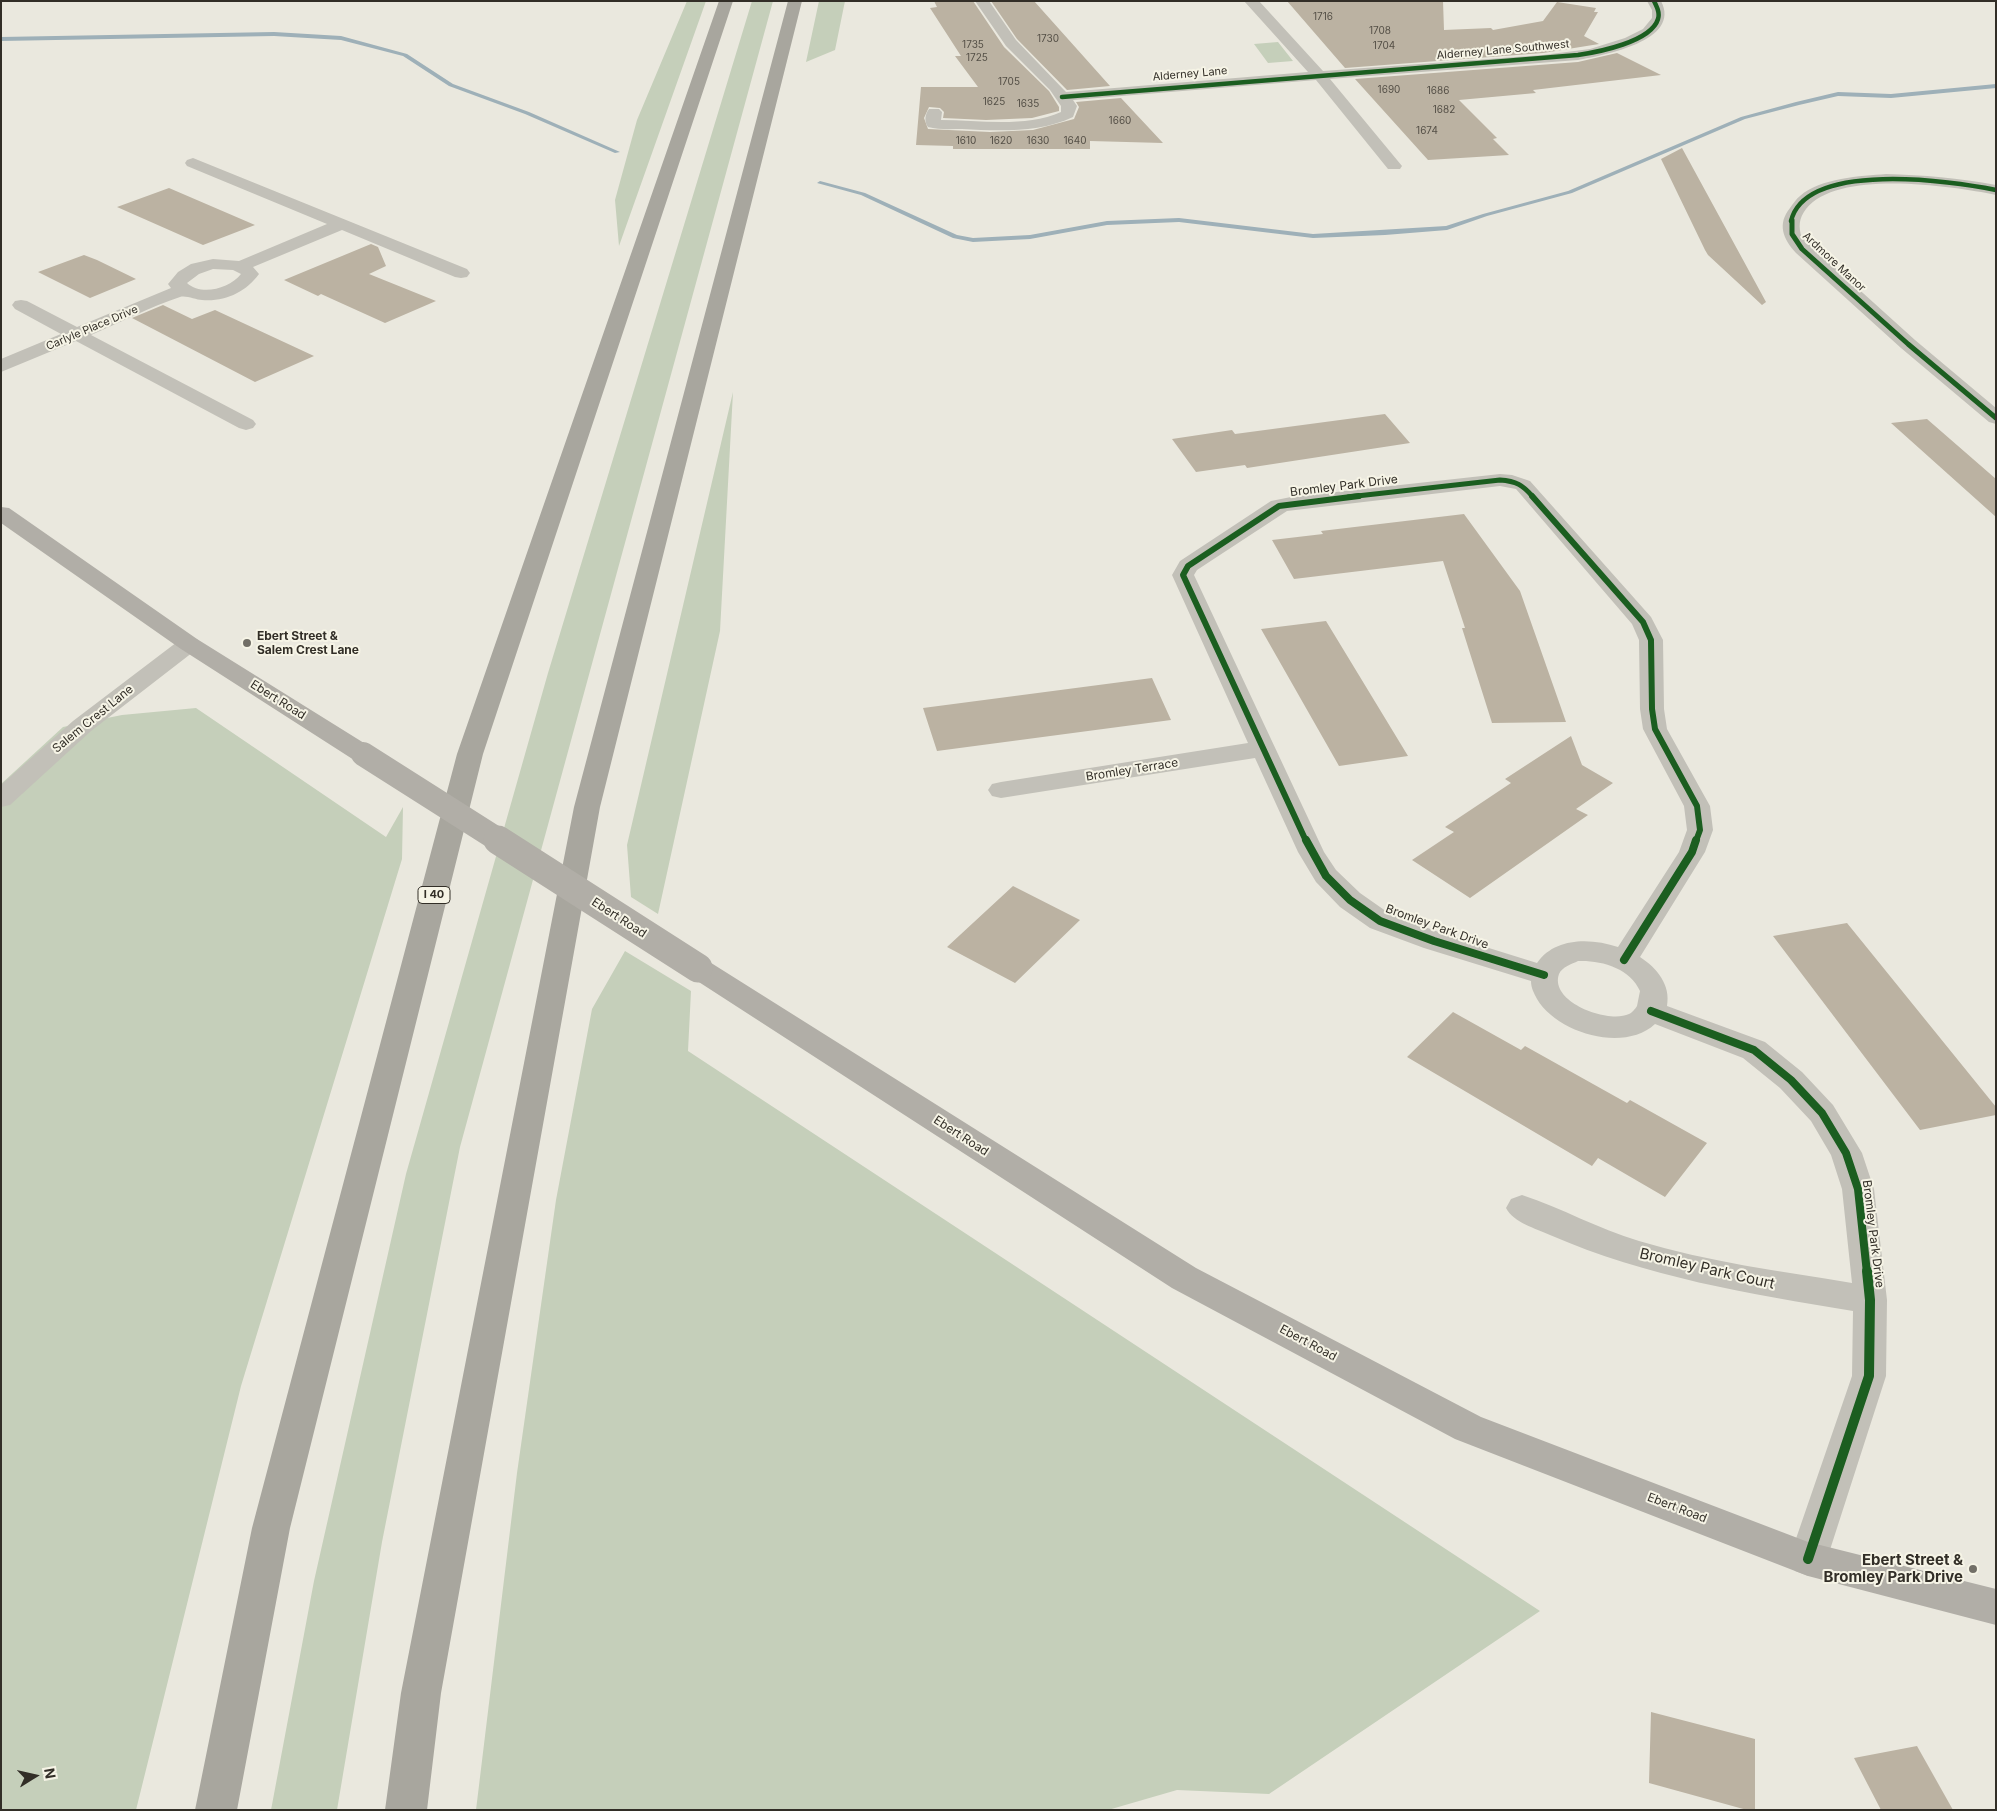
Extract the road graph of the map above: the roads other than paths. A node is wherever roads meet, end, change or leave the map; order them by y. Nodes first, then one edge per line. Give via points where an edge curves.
1 (726, 1) edge
2 (795, 1) edge
3 (982, 1) edge
4 (1251, 1) edge
5 (1654, 1) edge
6 (1320, 76) junction
7 (1062, 97) junction
8 (934, 112) dead end
9 (193, 163) dead end
10 (1394, 166) dead end
11 (1996, 190) edge
12 (342, 224) junction
13 (241, 266) junction
14 (461, 273) dead end
15 (182, 290) junction
16 (21, 305) dead end
17 (78, 334) junction
18 (1, 366) edge
19 (1996, 418) edge
20 (246, 424) dead end
21 (1, 512) edge
22 (189, 644) junction
23 (1264, 749) junction
24 (1001, 790) dead end
25 (1, 799) edge
26 (1624, 960) junction
27 (1544, 975) junction
28 (1652, 1011) junction
29 (1522, 1208) dead end
30 (1870, 1300) junction
31 (1808, 1559) junction
32 (1996, 1607) edge
33 (216, 1810) edge
34 (406, 1810) edge

1 - 33 highway, I 40 via 470,754 270,1528
2 - 34 highway via 587,807 421,1693
3 - 7 street via 1011,43
4 - 6 street
5 - 6 street, Alderney Lane Southwest via 1660,15 1658,23 1650,30 1634,39 1594,52 1550,59
6 - 7 street, Alderney Lane
6 - 10 street
7 - 8 street via 1070,109 1068,114 1061,119 1037,124 933,124
9 - 12 street
11 - 19 street, Ardmore Manor via 1940,180 1862,181 1819,192 1804,201 1790,223 1794,241 1802,249
12 - 13 street
12 - 14 street
13 - 15 street via 213,264 195,268 181,275 177,284
13 - 15 street via 250,274 246,282 233,289 205,294
15 - 17 street, Carlyle Place Drive
16 - 17 street
17 - 18 street, Carlyle Place Drive
17 - 20 street
21 - 22 main road, Ebert Road
22 - 25 street, Salem Crest Lane via 82,726
22 - 31 main road, Ebert Road, bridge via 1201,1287 1468,1428
23 - 24 street, Bromley Terrace
23 - 26 street, Bromley Park Drive via 1183,574 1188,566 1280,506 1500,480 1524,485 1643,622 1651,640 1652,709 1656,729 1697,806 1700,830 1692,852
23 - 27 street, Bromley Park Drive via 1311,852 1326,876 1350,900 1380,921
26 - 27 street via 1599,951 1574,952 1554,960
26 - 28 street via 1645,974 1654,993
27 - 28 street via 1547,994 1561,1011 1585,1024 1612,1028 1636,1023
28 - 30 street, Bromley Park Drive via 1754,1050 1791,1080 1822,1113 1846,1153 1858,1189
29 - 30 street, Bromley Park Court via 1587,1237 1655,1260
30 - 31 street, Bromley Park Drive via 1869,1376
31 - 32 main road, Ebert Road

